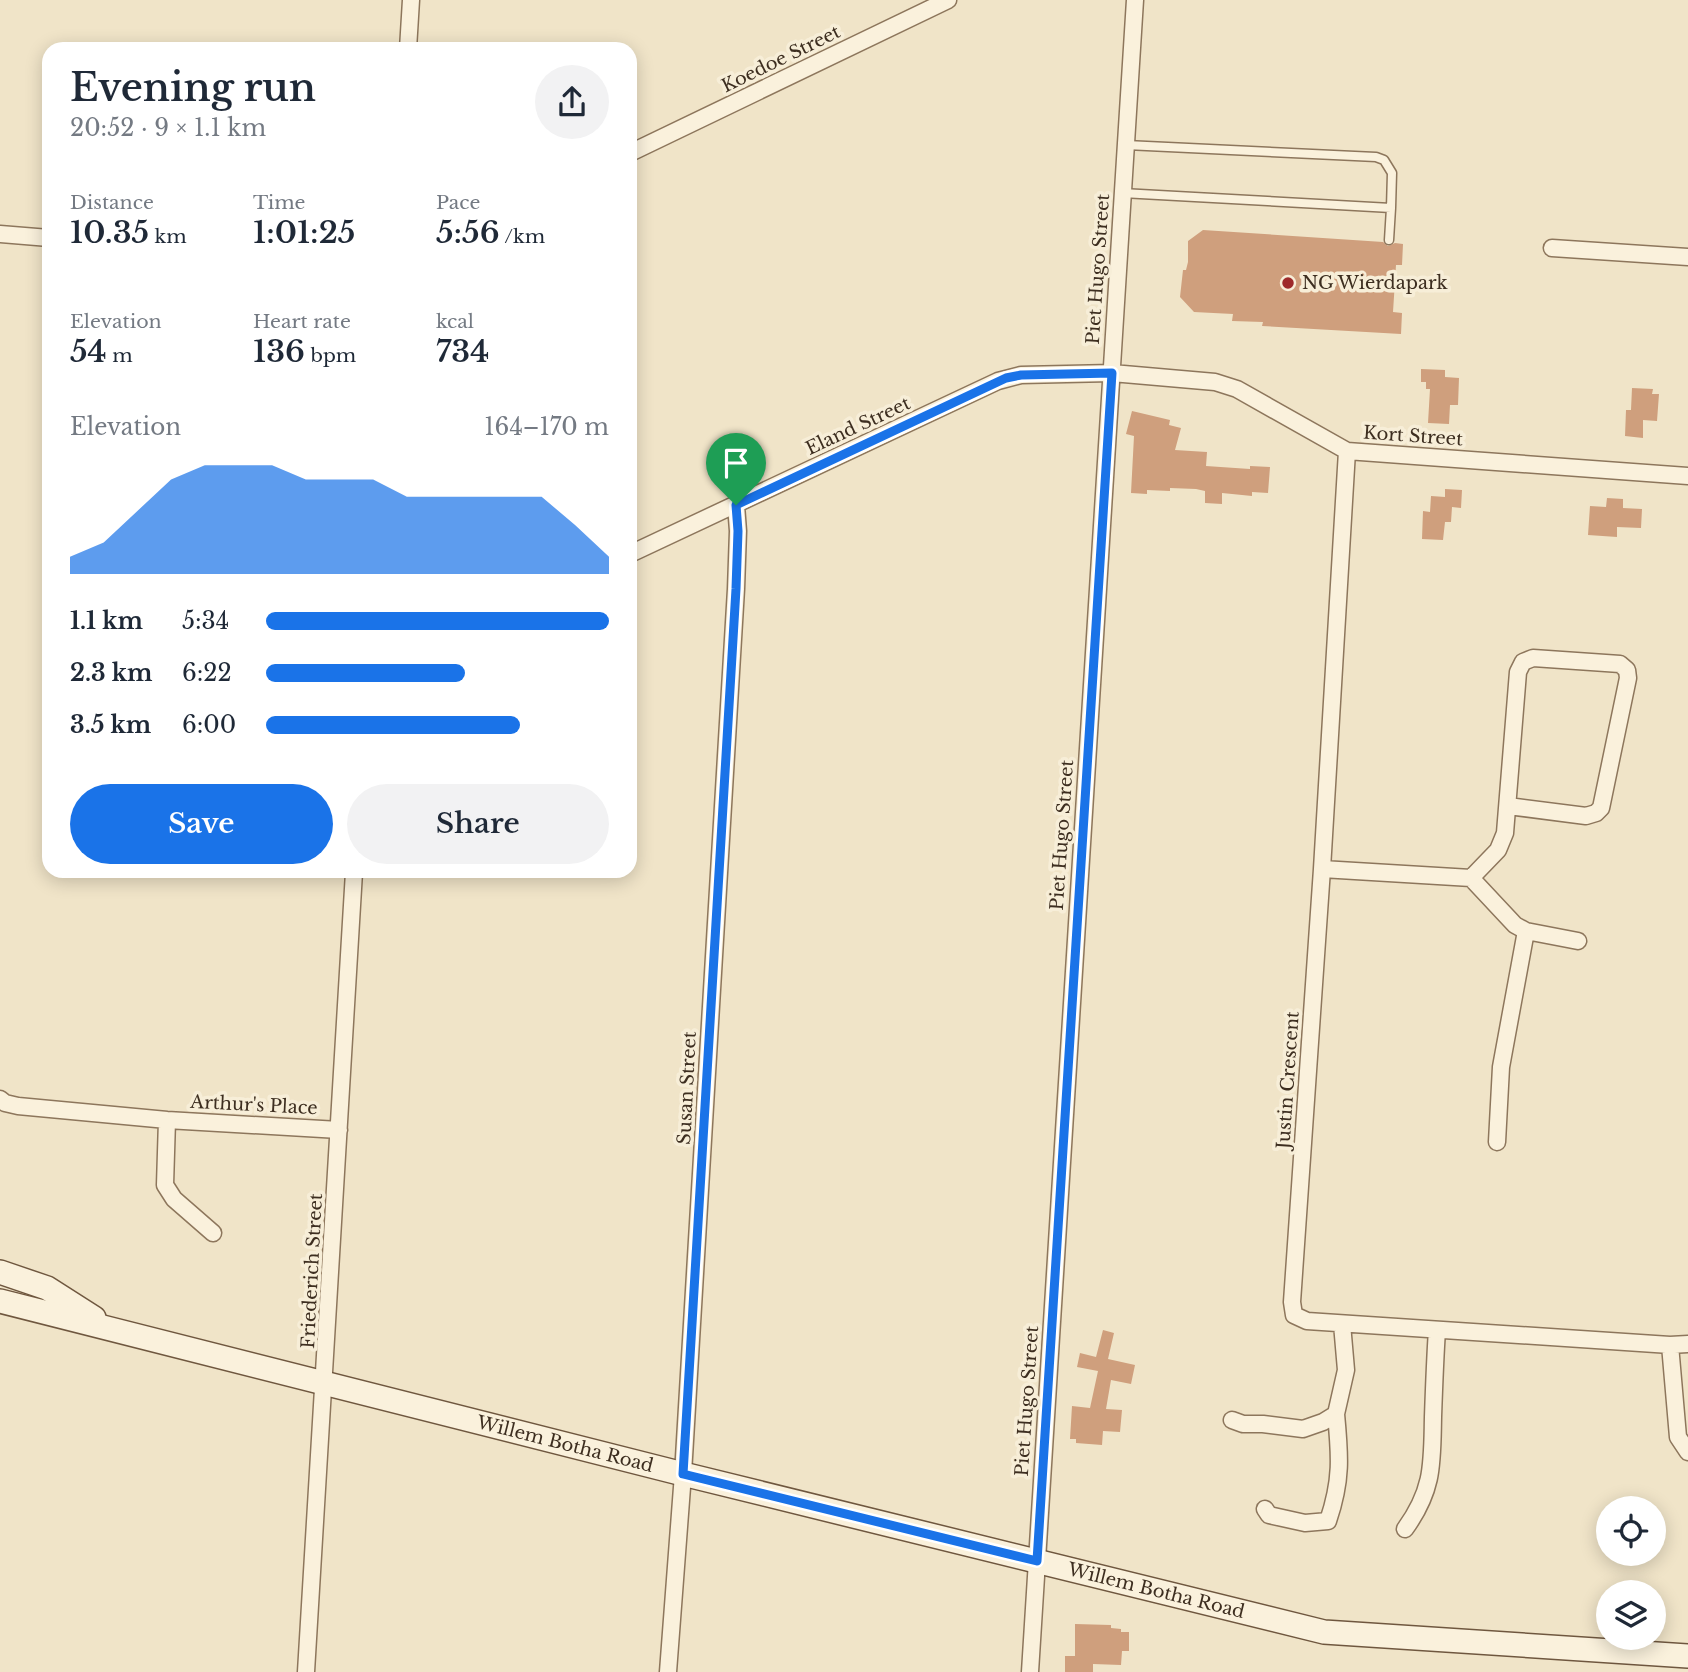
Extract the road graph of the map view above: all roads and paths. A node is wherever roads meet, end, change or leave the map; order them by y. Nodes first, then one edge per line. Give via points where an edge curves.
1 (411, 0) edge
2 (948, 0) edge
3 (1135, 0) edge
4 (408, 42) edge
5 (1125, 145) junction
6 (637, 150) edge
7 (1122, 193) junction
8 (1391, 208) junction
9 (0, 234) edge
10 (42, 237) edge
11 (1389, 240) dead end
12 (1552, 248) dead end
13 (1688, 257) edge
14 (1112, 373) junction
15 (1347, 451) junction
16 (1688, 476) edge
17 (736, 505) junction
18 (637, 551) edge
19 (1508, 806) junction
20 (1322, 869) junction
21 (354, 878) edge
22 (1471, 878) junction
23 (1525, 931) junction
24 (1578, 941) dead end
25 (0, 1099) edge
26 (167, 1120) junction
27 (339, 1130) junction
28 (1497, 1142) dead end
29 (212, 1233) dead end
30 (0, 1272) edge
31 (0, 1301) edge
32 (1342, 1324) junction
33 (105, 1326) junction
34 (1437, 1330) junction
35 (1688, 1344) edge
36 (1670, 1345) junction
37 (325, 1383) junction
38 (1336, 1414) junction
39 (1232, 1420) dead end
40 (1688, 1452) edge
41 (683, 1474) junction
42 (1265, 1508) dead end
43 (1405, 1529) dead end
44 (1037, 1561) junction
45 (1688, 1656) edge
46 (306, 1672) edge
47 (668, 1672) edge
48 (1030, 1672) edge

1 - 4 street
2 - 6 street, Koedoe Street
3 - 5 street, Piet Hugo Street
5 - 7 street, Piet Hugo Street
5 - 8 lane via 1376,157 1384,160 1391,173
7 - 8 lane
7 - 14 street, Piet Hugo Street
8 - 11 lane
9 - 10 street
12 - 13 street
14 - 15 street, Kort Street via 1227,385
14 - 17 street, Eland Street via 1006,378
14 - 44 street, Piet Hugo Street
15 - 16 street, Kort Street
15 - 20 street, Justin Crescent
17 - 18 street, Eland Street
17 - 41 street, Susan Street via 736,589
19 - 19 street via 1586,816 1601,808 1628,678 1620,664 1524,662 1517,672
19 - 22 street via 1506,833 1498,850
20 - 22 street
20 - 32 street, Justin Crescent via 1292,1308 1294,1315 1307,1321
21 - 27 street, Friederich Street
22 - 23 street
23 - 24 street
23 - 28 street via 1500,1077
25 - 26 street, Arthur's Place via 18,1106
26 - 27 street, Arthur's Place
26 - 29 street, Arthur's Place via 165,1185
27 - 37 street, Friederich Street
30 - 33 street, Willem Botha Road via 47,1288
31 - 33 street, Willem Botha Road
32 - 34 street, Justin Crescent
32 - 38 street via 1346,1370
33 - 37 street, Willem Botha Road
34 - 36 street, Justin Crescent
34 - 43 street via 1431,1476
35 - 36 street, Justin Crescent
36 - 40 street via 1678,1437
37 - 41 street, Willem Botha Road
37 - 46 street, Friederich Street
38 - 39 street via 1303,1429
38 - 42 street via 1339,1486 1328,1521 1305,1523 1269,1515
41 - 44 street, Willem Botha Road
41 - 47 street, Susan Street
44 - 45 street, Willem Botha Road via 1331,1633
44 - 48 street, Piet Hugo Street

